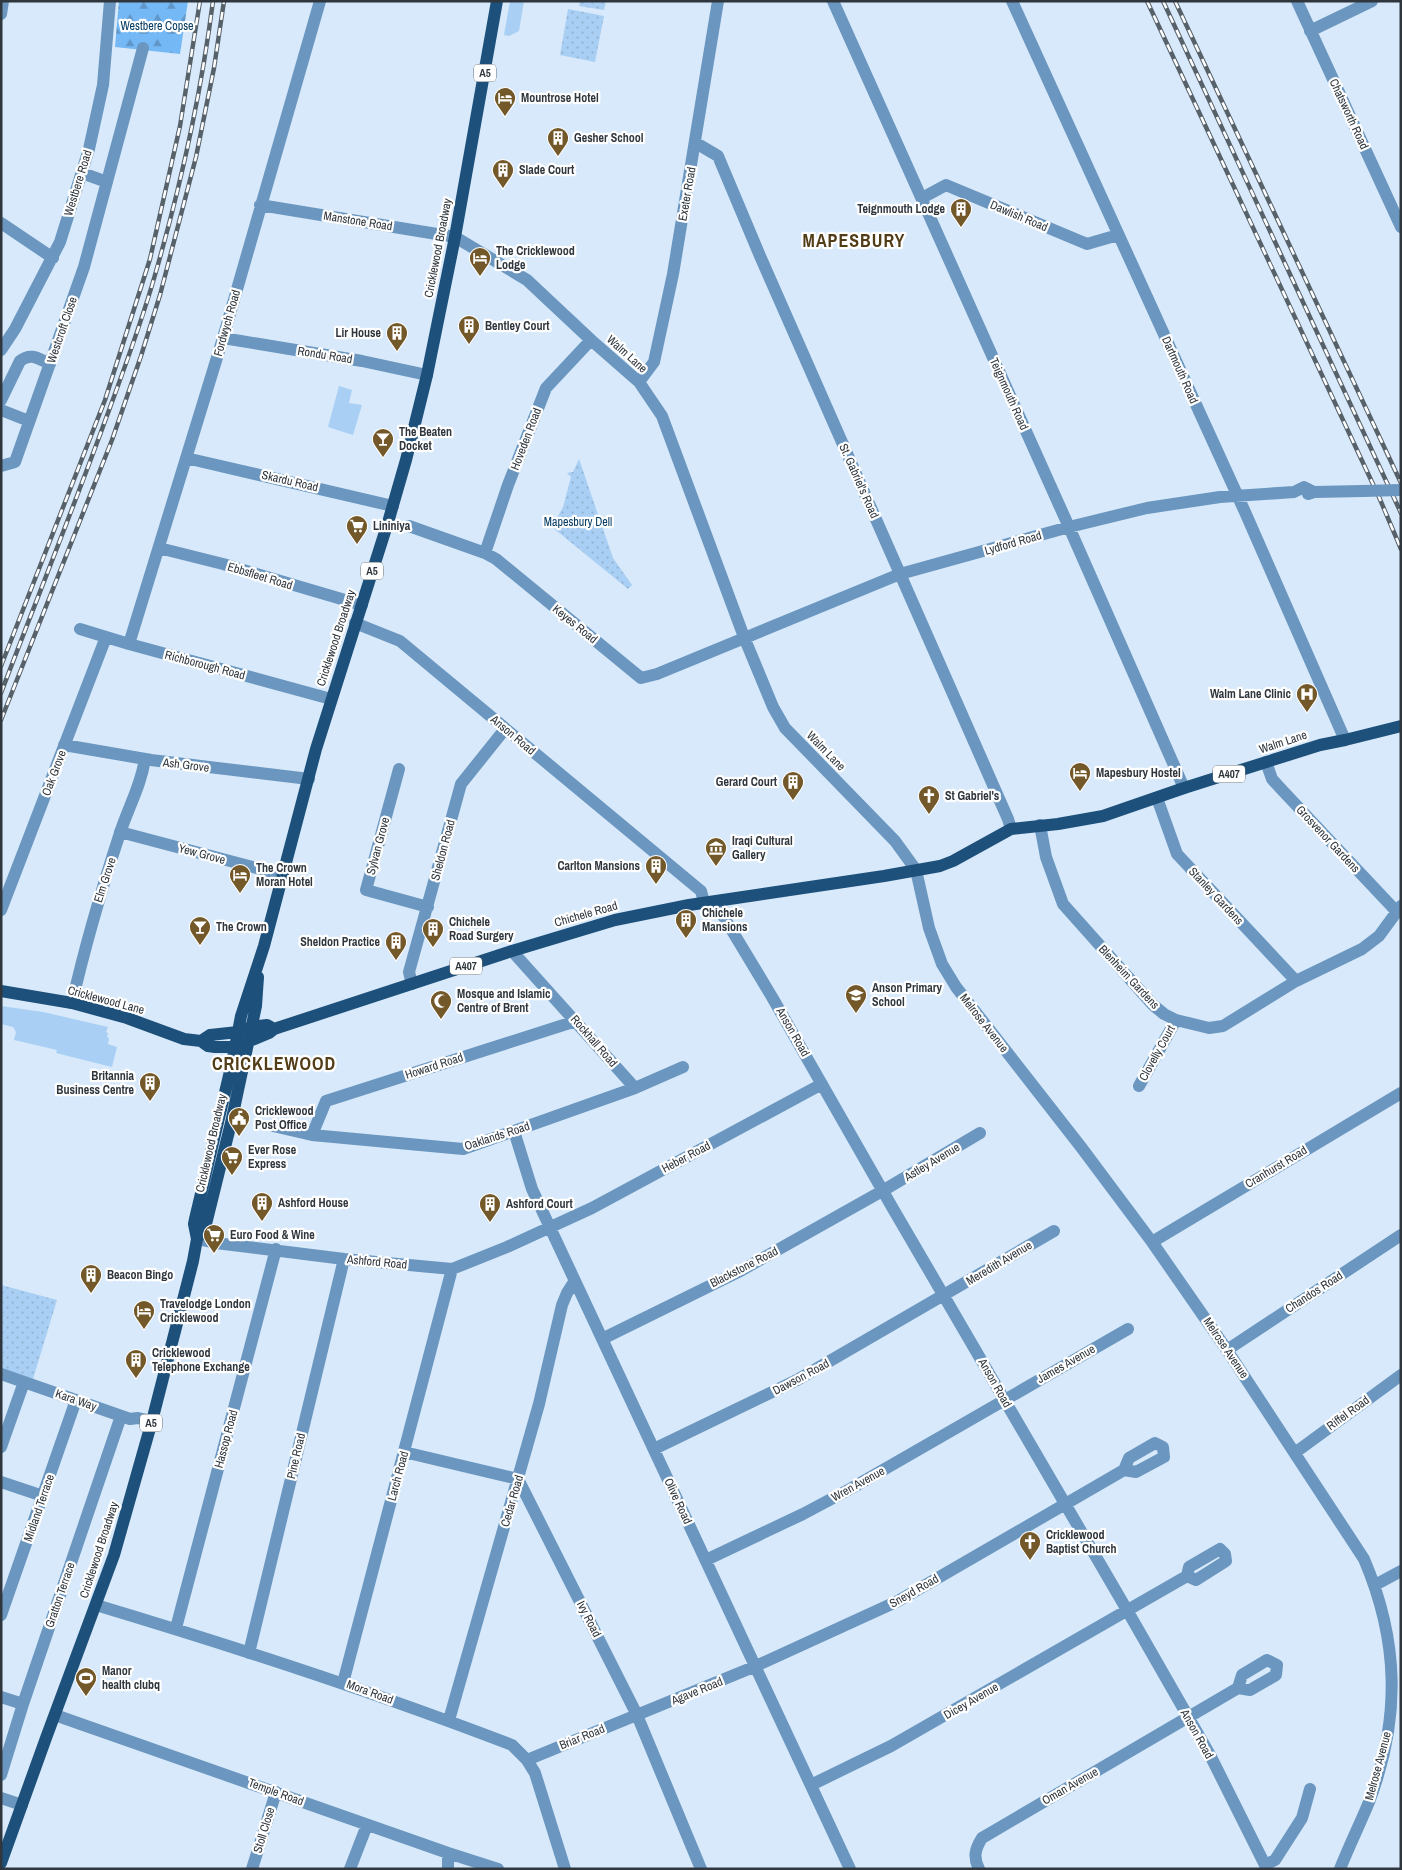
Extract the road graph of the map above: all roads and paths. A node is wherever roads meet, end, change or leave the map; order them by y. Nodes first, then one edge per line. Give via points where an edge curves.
1 (4, 1) edge
2 (110, 1) edge
3 (320, 1) edge
4 (497, 1) edge
5 (718, 1) edge
6 (833, 1) edge
7 (1012, 1) edge
8 (1297, 1) edge
9 (1372, 1) edge
10 (1, 14) edge
11 (1310, 31) junction
12 (143, 48) dead end
13 (696, 143) junction
14 (82, 173) junction
15 (106, 182) junction
16 (922, 198) junction
17 (260, 204) junction
18 (1, 223) edge
19 (1401, 227) edge
20 (1118, 235) junction
21 (455, 237) junction
22 (53, 258) junction
23 (223, 338) junction
24 (591, 340) junction
25 (1, 350) edge
26 (50, 364) junction
27 (427, 375) junction
28 (639, 382) junction
29 (1, 400) edge
30 (1, 410) edge
31 (29, 421) junction
32 (186, 458) junction
33 (1, 466) edge
34 (1401, 490) edge
35 (1237, 497) junction
36 (393, 506) junction
37 (409, 526) dead end
38 (1069, 527) junction
39 (159, 548) junction
40 (485, 553) junction
41 (900, 574) junction
42 (362, 605) junction
43 (355, 623) junction
44 (80, 629) dead end
45 (106, 637) junction
46 (744, 637) junction
47 (129, 644) junction
48 (331, 699) junction
49 (1401, 726) edge
50 (505, 728) junction
51 (1345, 740) junction
52 (64, 746) junction
53 (145, 759) junction
54 (1266, 762) junction
55 (399, 769) dead end
56 (309, 779) junction
57 (1184, 788) junction
58 (1157, 798) junction
59 (1040, 825) junction
60 (1011, 829) junction
61 (120, 832) junction
62 (916, 870) junction
63 (283, 875) junction
64 (717, 901) junction
65 (704, 902) junction
66 (428, 907) junction
67 (1398, 908) edge
68 (1, 910) edge
69 (512, 951) junction
70 (259, 962) junction
71 (1296, 982) junction
72 (412, 984) junction
73 (1, 991) edge
74 (72, 1003) junction
75 (576, 1020) junction
76 (1176, 1020) junction
77 (251, 1027) junction
78 (274, 1029) junction
79 (243, 1036) junction
80 (201, 1041) junction
81 (235, 1047) junction
82 (683, 1067) dead end
83 (822, 1084) junction
84 (1139, 1086) dead end
85 (635, 1088) junction
86 (1401, 1093) edge
87 (273, 1126) dead end
88 (514, 1131) junction
89 (980, 1133) dead end
90 (312, 1135) junction
91 (884, 1190) junction
92 (549, 1227) junction
93 (1054, 1230) dead end
94 (1401, 1235) edge
95 (197, 1239) junction
96 (1152, 1242) junction
97 (276, 1249) junction
98 (344, 1259) junction
99 (452, 1268) junction
100 (574, 1282) junction
101 (944, 1296) junction
102 (1128, 1329) dead end
103 (602, 1339) junction
104 (1227, 1350) junction
105 (1, 1374) edge
106 (1401, 1375) edge
107 (24, 1382) junction
108 (76, 1400) junction
109 (1005, 1400) junction
110 (121, 1416) junction
111 (152, 1422) junction
112 (1, 1447) edge
113 (654, 1449) junction
114 (404, 1452) junction
115 (1296, 1452) junction
116 (1124, 1470) dead end
117 (518, 1479) junction
118 (1, 1482) edge
119 (43, 1496) junction
120 (1065, 1504) junction
121 (706, 1560) junction
122 (1401, 1571) edge
123 (1187, 1576) dead end
124 (1375, 1586) junction
125 (5, 1590) edge
126 (96, 1605) junction
127 (1127, 1610) junction
128 (1, 1615) edge
129 (176, 1628) junction
130 (249, 1653) junction
131 (756, 1666) junction
132 (343, 1683) junction
133 (1238, 1688) dead end
134 (1, 1697) edge
135 (23, 1704) junction
136 (54, 1715) junction
137 (637, 1715) junction
138 (1188, 1716) junction
139 (449, 1720) junction
140 (527, 1760) junction
141 (1, 1775) edge
142 (811, 1785) junction
143 (1310, 1788) dead end
144 (276, 1792) junction
145 (1, 1798) edge
146 (22, 1805) junction
147 (367, 1825) junction
148 (448, 1853) junction
149 (1, 1862) edge
150 (1266, 1867) edge
151 (252, 1869) edge
152 (350, 1869) edge
153 (448, 1869) edge
154 (498, 1869) edge
155 (565, 1869) edge
156 (700, 1869) edge
157 (850, 1869) edge
158 (979, 1869) edge
159 (1340, 1869) edge

1 - 10 street
2 - 14 street, Westbere Road via 104,85
3 - 17 street, Fordwych Road
4 - 21 main road, Cricklewood Broadway / A5
5 - 13 street, Exeter Road
6 - 16 street, Teignmouth Road
7 - 20 street, Dartmouth Road
8 - 11 street, Chatsworth Road
9 - 11 street
11 - 19 street, Chatsworth Road
12 - 15 street, Westcroft Close
13 - 28 street, Exeter Road via 654,362
13 - 41 street, St. Gabriel's Road via 718,156
14 - 15 street
14 - 22 street, Westbere Road
15 - 26 street, Westcroft Close via 84,267
16 - 20 street, Dawlish Road via 946,185 1087,244
16 - 38 street, Teignmouth Road
17 - 21 street, Manstone Road
17 - 23 street, Fordwych Road
18 - 22 street
20 - 35 street, Dartmouth Road
21 - 24 street, Walm Lane via 528,280
21 - 27 main road, Cricklewood Broadway / A5
22 - 25 street, Westbere Road
23 - 27 street, Rondu Road
23 - 32 street, Fordwych Road
24 - 28 street, Walm Lane
24 - 40 street, Hoveden Road via 546,388
26 - 29 street via 26,356 20,361
26 - 31 street, Westcroft Close
27 - 36 main road, Cricklewood Broadway / A5
28 - 46 street, Walm Lane via 662,416
30 - 31 street
31 - 33 street, Westcroft Close via 15,462
32 - 36 street, Skardu Road
32 - 39 street, Fordwych Road
34 - 35 street, Lydford Road, bridge via 1314,492 1303,496 1294,492
35 - 38 street, Lydford Road via 1147,508
35 - 51 street, Dartmouth Road
36 - 42 main road, Cricklewood Broadway / A5
37 - 40 street, Keyes Road
38 - 41 street, Lydford Road
38 - 57 street, Teignmouth Road
39 - 42 street, Ebbsfleet Road
39 - 47 street, Fordwych Road
40 - 46 street, Keyes Road via 641,678
41 - 46 street, Lydford Road
41 - 60 street, St. Gabriel's Road
42 - 43 main road, Cricklewood Broadway / A5
43 - 48 main road, Cricklewood Broadway / A5
43 - 50 street, Anson Road via 395,638
44 - 45 street, Richborough Road
45 - 47 street, Richborough Road
45 - 52 street, Oak Grove
46 - 62 street, Walm Lane via 785,728 895,841
47 - 48 street, Richborough Road
48 - 56 main road, Cricklewood Broadway / A5
49 - 51 main road, Walm Lane / A407
50 - 65 street, Anson Road via 701,891
50 - 66 street, Sheldon Road via 461,784
51 - 54 main road, Walm Lane / A407
52 - 53 street, Ash Grove
52 - 68 street, Oak Grove
53 - 56 street, Ash Grove
53 - 61 street, Elm Grove
54 - 57 main road, Walm Lane / A407
54 - 67 street, Grosvenor Gardens via 1277,785
55 - 66 street, Sylvan Grove via 366,890
56 - 63 main road, Cricklewood Broadway / A5
57 - 58 main road, Walm Lane / A407
58 - 59 main road, Walm Lane / A407 via 1104,816
58 - 71 street, Stanley Gardens via 1177,854
59 - 60 main road, Walm Lane / A407
59 - 76 street, Blenheim Gardens via 1046,858 1063,904 1153,1004
60 - 62 main road, Walm Lane / A407 via 953,861
61 - 63 street, Yew Grove
61 - 74 street, Elm Grove via 96,907
62 - 64 main road, Chichele Road / A407
62 - 96 street, Melrose Avenue via 929,928 942,964 956,987
63 - 70 main road, Cricklewood Broadway / A5
64 - 65 main road, Chichele Road / A407
64 - 83 street, Anson Road
65 - 69 main road, Chichele Road / A407 via 614,920
66 - 72 street, Sheldon Road via 409,972
67 - 71 street, Blenheim Gardens via 1379,936 1362,949
69 - 72 main road, Chichele Road / A407
69 - 75 street, Rockhall Road
70 - 77 main road, Cricklewood Broadway / A5
70 - 79 main road, Cricklewood Broadway / A5 via 246,998
71 - 76 street, Blenheim Gardens via 1223,1026 1209,1028
72 - 78 main road, Chichele Road / A407
73 - 74 main road, Cricklewood Lane / A407
74 - 80 main road, Cricklewood Lane / A407 via 127,1018 184,1039
75 - 85 street, Rockhall Road
75 - 90 street, Howard Road via 326,1101
76 - 84 street, Clovelly Court
77 - 78 main road, Chichele Road / A407 via 267,1025
77 - 79 main road, Cricklewood Broadway / A5
78 - 79 main road, Chichele Road / A407
79 - 80 main road, Cricklewood Lane / A407 via 210,1035
79 - 81 main road, A407
79 - 95 main road, Cricklewood Broadway / A5 via 231,1124 207,1222
80 - 81 main road, Cricklewood Lane / A407 via 215,1048
81 - 95 main road, Cricklewood Broadway / A5 via 194,1224
82 - 85 street, Oaklands Road
83 - 91 street, Anson Road
83 - 92 street, Heber Road via 592,1208
85 - 88 street, Oaklands Road
86 - 96 street, Cranhurst Road
87 - 90 street, Oaklands Road
88 - 90 street, Oaklands Road via 463,1149
88 - 92 street, Olive Road via 532,1190
89 - 91 street, Astley Avenue
91 - 101 street, Anson Road
91 - 103 street, Blackstone Road via 742,1270
92 - 99 street, Ashford Road
92 - 100 street, Olive Road
93 - 101 street, Meredith Avenue
94 - 104 street, Chandos Road
95 - 97 street, Ashford Road
95 - 111 main road, Cricklewood Broadway / A5
96 - 104 street, Melrose Avenue
97 - 98 street, Ashford Road
97 - 129 street, Hassop Road
98 - 99 street, Ashford Road
98 - 130 street, Pine Road
99 - 114 street, Larch Road
100 - 103 street, Olive Road
100 - 117 street, Cedar Road via 562,1304
101 - 109 street, Anson Road
101 - 113 street, Dawson Road via 797,1380
102 - 109 street, James Avenue
103 - 113 street, Olive Road
104 - 115 street, Melrose Avenue
105 - 107 street, Kara Way
106 - 115 street, Riffel Road
107 - 108 street, Kara Way
107 - 112 street
108 - 110 street, Kara Way
108 - 119 street, Midland Terrace
109 - 120 street, Anson Road
109 - 121 street, Wren Avenue via 850,1489
110 - 111 street, Kara Way
110 - 135 street, Gratton Terrace
111 - 126 main road, Cricklewood Broadway / A5 via 119,1540
113 - 121 street, Olive Road
114 - 117 street
114 - 132 street, Larch Road
115 - 124 street, Melrose Avenue via 1364,1559
116 - 120 street, Sneyd Road
117 - 137 street, Ivy Road
117 - 139 street, Cedar Road
118 - 119 street
119 - 125 street, Midland Terrace
120 - 127 street, Anson Road
120 - 131 street, Sneyd Road via 898,1601
121 - 131 street, Olive Road
122 - 124 street
123 - 127 street, Dicey Avenue
124 - 159 street, Melrose Avenue via 1388,1634 1391,1709 1376,1780
125 - 128 street, Midland Terrace
126 - 129 street, Mora Road
126 - 136 main road, Cricklewood Broadway / A5
127 - 138 street, Anson Road
127 - 142 street, Dicey Avenue via 900,1742
129 - 130 street, Mora Road
130 - 132 street, Mora Road
131 - 137 street, Agave Road
131 - 142 street, Olive Road
132 - 139 street, Mora Road
133 - 138 street, Oman Avenue
134 - 135 street
135 - 141 street, Gratton Terrace
136 - 144 street, Temple Road
136 - 146 main road, Cricklewood Broadway / A5
137 - 140 street, Briar Road
137 - 156 street, Ivy Road
138 - 150 street, Anson Road
138 - 158 street, Oman Avenue via 982,1838 975,1853
139 - 140 street, Mora Road via 512,1744
140 - 155 street, Mora Road via 535,1773
142 - 157 street, Olive Road
143 - 150 street via 1302,1818 1275,1860
144 - 147 street, Temple Road
144 - 151 street, Stoll Close
145 - 146 street
146 - 149 main road, Cricklewood Broadway / A5
147 - 148 street, Temple Road
147 - 152 street
148 - 153 street
148 - 154 street, Temple Road

